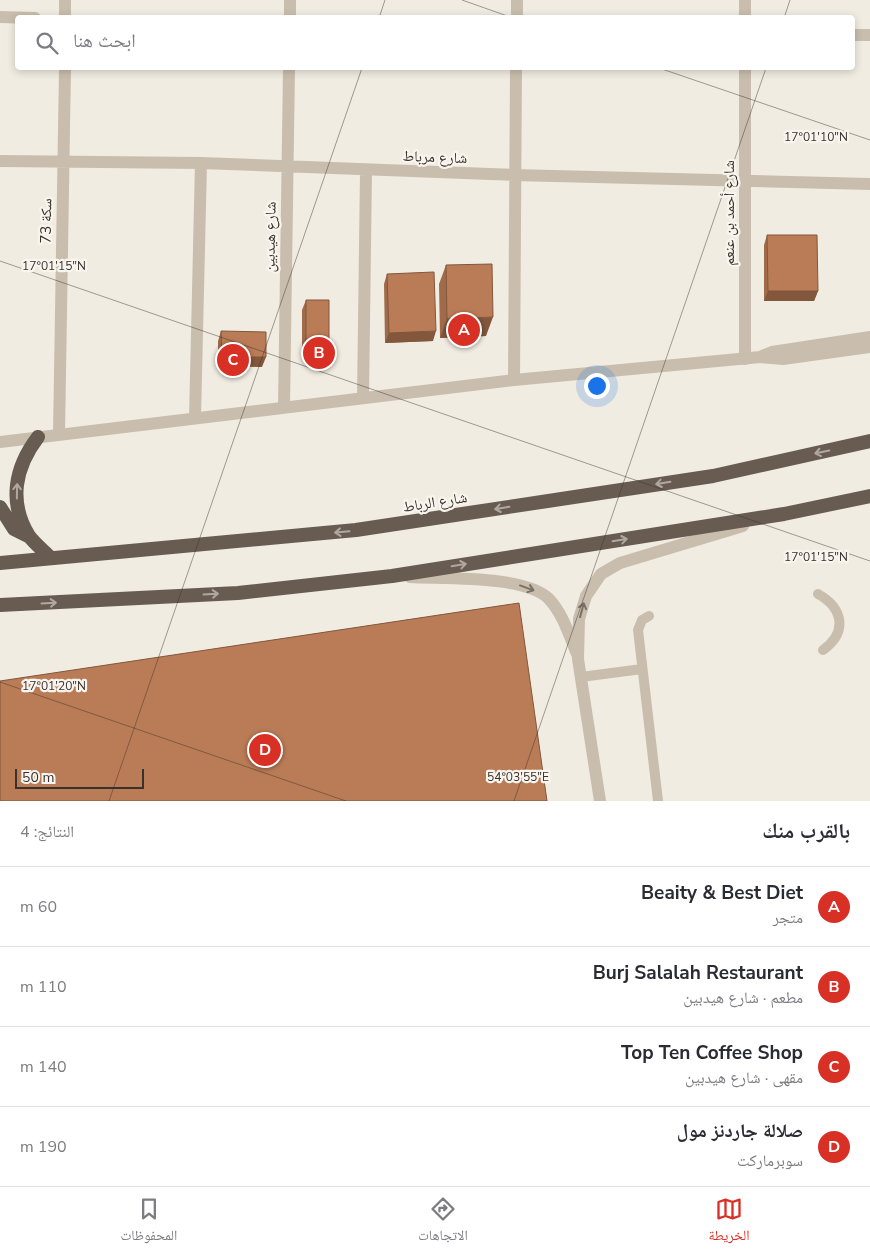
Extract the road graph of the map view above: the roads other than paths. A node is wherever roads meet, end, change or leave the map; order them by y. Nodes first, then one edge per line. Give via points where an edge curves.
1 (65, 0) edge
2 (290, 0) edge
3 (517, 0) edge
4 (745, 0) edge
5 (65, 15) edge
6 (290, 15) edge
7 (517, 15) edge
8 (745, 15) edge
9 (0, 17) edge
10 (15, 17) edge
11 (855, 35) edge
12 (870, 35) edge
13 (65, 70) edge
14 (289, 70) edge
15 (516, 70) edge
16 (745, 70) edge
17 (0, 161) edge
18 (63, 162) junction
19 (201, 163) junction
20 (288, 168) junction
21 (366, 171) junction
22 (514, 176) junction
23 (745, 181) junction
24 (870, 184) edge
25 (870, 337) edge
26 (870, 348) edge
27 (760, 357) junction
28 (745, 358) junction
29 (514, 380) junction
30 (364, 398) junction
31 (284, 407) junction
32 (195, 418) junction
33 (59, 434) junction
34 (38, 437) junction
35 (870, 441) edge
36 (0, 442) edge
37 (870, 496) edge
38 (0, 507) edge
39 (784, 514) junction
40 (30, 537) junction
41 (51, 558) junction
42 (0, 563) edge
43 (392, 576) junction
44 (818, 594) dead end
45 (0, 605) edge
46 (648, 616) dead end
47 (823, 650) dead end
48 (578, 659) junction
49 (642, 669) junction
50 (581, 677) junction
51 (600, 801) edge
52 (658, 801) edge

1 - 5 street
2 - 6 street
3 - 7 street
4 - 8 street
9 - 10 street
11 - 12 street
13 - 18 street, سكة 73
14 - 20 street, شارع هيدبين
15 - 22 street
16 - 23 street, شارع أحمد بن عنعم
17 - 18 street, شارع مرباط
18 - 19 street, شارع مرباط
18 - 33 street, سكة 73
19 - 20 street, شارع مرباط
19 - 32 street
20 - 21 street, شارع مرباط
20 - 31 street, شارع هيدبين
21 - 22 street, شارع مرباط
21 - 30 street
22 - 23 street, شارع مرباط
22 - 29 street
23 - 24 street, شارع مرباط
23 - 28 street, شارع أحمد بن عنعم
25 - 27 street via 772,352
26 - 27 street via 783,359
27 - 28 street
28 - 29 street
29 - 30 street
30 - 31 street
31 - 32 street
32 - 33 street
33 - 34 street
34 - 36 street
40 -> 34 highway via 18,512 16,492 18,472
35 -> 41 highway, شارع الرباط via 713,476 366,529
37 - 39 highway
38 - 40 highway via 14,529
43 -> 39 highway
48 -> 39 street via 582,607 601,574 610,567
40 - 41 highway
41 - 42 highway, شارع الرباط
45 -> 43 highway via 238,593
43 -> 48 street via 508,582 548,597
44 - 47 lane via 831,601 839,621 834,641
46 - 49 lane via 638,626
48 - 50 street
49 - 50 lane
49 - 52 lane
50 - 51 street

